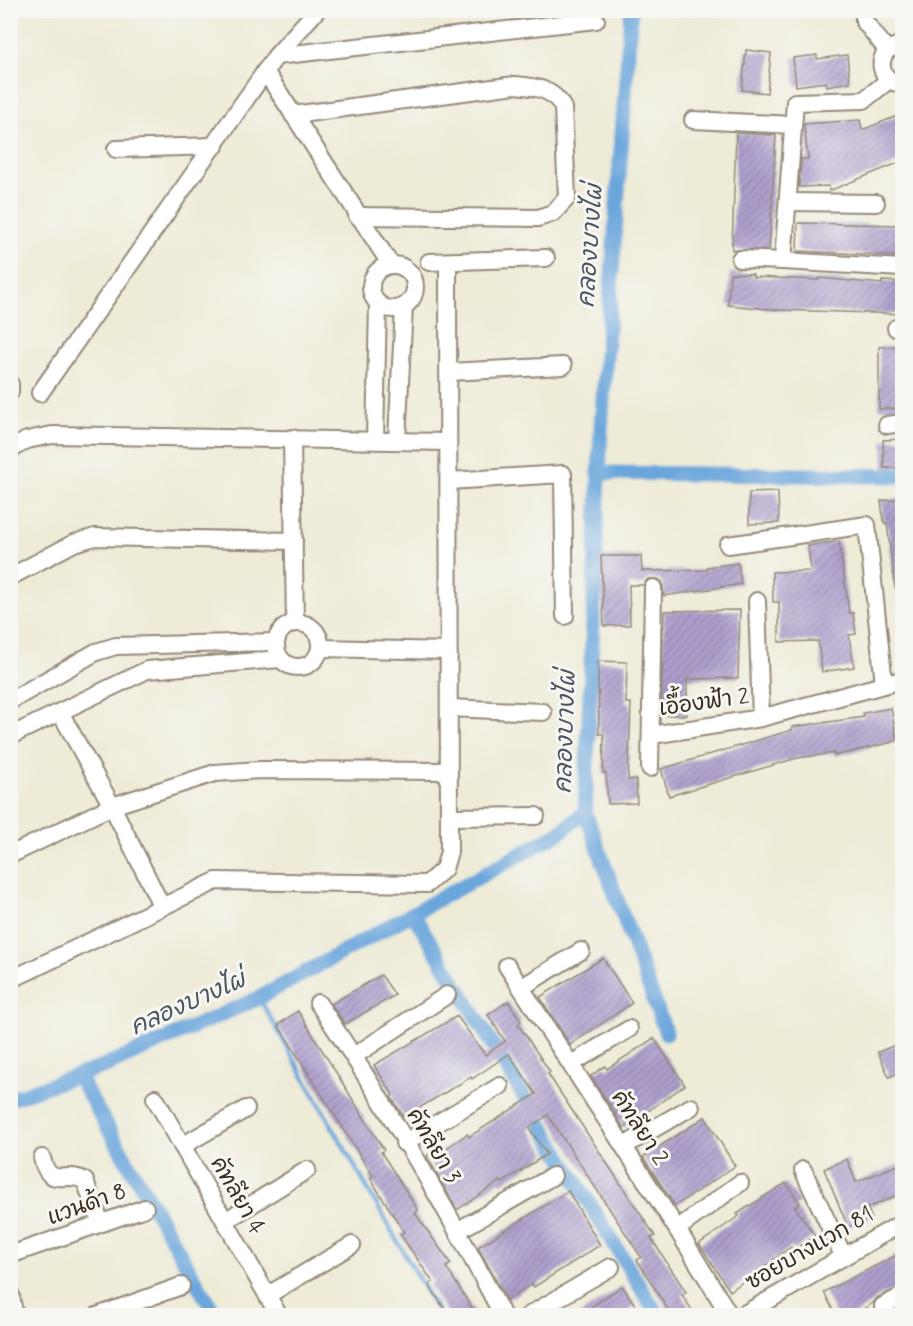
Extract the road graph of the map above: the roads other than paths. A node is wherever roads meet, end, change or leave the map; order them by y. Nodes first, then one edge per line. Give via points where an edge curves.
1 (317, 10) edge
2 (864, 10) edge
3 (596, 20) dead end
4 (895, 47) edge
5 (276, 56) junction
6 (265, 71) junction
7 (896, 82) edge
8 (293, 115) junction
9 (693, 120) dead end
10 (793, 125) junction
11 (215, 146) junction
12 (116, 149) dead end
13 (788, 202) junction
14 (876, 203) dead end
15 (357, 216) junction
16 (546, 258) dead end
17 (740, 259) dead end
18 (783, 261) junction
19 (429, 262) dead end
20 (448, 262) junction
21 (391, 265) junction
22 (903, 268) edge
23 (378, 304) junction
24 (404, 307) junction
25 (563, 366) dead end
26 (448, 372) junction
27 (10, 384) edge
28 (10, 392) edge
29 (40, 393) dead end
30 (292, 438) junction
31 (375, 440) junction
32 (397, 440) junction
33 (448, 442) junction
34 (10, 450) edge
35 (449, 481) junction
36 (294, 541) junction
37 (728, 545) dead end
38 (10, 577) edge
39 (653, 588) dead end
40 (757, 601) dead end
41 (565, 616) dead end
42 (295, 623) junction
43 (320, 648) junction
44 (278, 650) junction
45 (448, 651) junction
46 (903, 680) edge
47 (884, 684) junction
48 (10, 701) edge
49 (449, 708) junction
50 (60, 712) junction
51 (543, 712) dead end
52 (761, 718) junction
53 (652, 735) junction
54 (10, 736) edge
55 (650, 768) dead end
56 (449, 771) junction
57 (112, 806) junction
58 (536, 816) dead end
59 (449, 817) junction
60 (10, 855) edge
61 (162, 907) junction
62 (581, 951) dead end
63 (507, 966) dead end
64 (10, 980) edge
65 (522, 987) junction
66 (447, 995) dead end
67 (318, 1003) dead end
68 (629, 1029) dead end
69 (354, 1056) junction
70 (571, 1064) junction
71 (500, 1086) dead end
72 (156, 1098) dead end
73 (691, 1107) dead end
74 (246, 1109) dead end
75 (404, 1143) junction
76 (183, 1146) junction
77 (624, 1146) junction
78 (42, 1158) dead end
79 (307, 1170) dead end
80 (803, 1170) dead end
81 (553, 1176) dead end
82 (740, 1183) dead end
83 (145, 1208) dead end
84 (225, 1221) junction
85 (101, 1223) junction
86 (903, 1223) edge
87 (677, 1229) junction
88 (459, 1230) junction
89 (351, 1245) dead end
90 (10, 1255) edge
91 (843, 1255) junction
92 (611, 1266) dead end
93 (181, 1286) dead end
94 (10, 1293) edge
95 (268, 1295) junction
96 (903, 1296) edge
97 (883, 1306) dead end
98 (13, 1314) edge
99 (97, 1316) edge
100 (279, 1316) edge
101 (503, 1316) edge
102 (528, 1316) edge
103 (730, 1316) edge
104 (741, 1316) edge

1 - 5 street
2 - 4 street via 864,21
3 - 5 street
4 - 7 street via 881,62 885,75
5 - 6 street
6 - 8 street
6 - 11 street
7 - 10 street via 864,100 795,102
8 - 15 street
8 - 15 street via 515,85 547,90 559,99 567,198 554,213 538,218
9 - 10 street
10 - 13 street
11 - 12 street
11 - 29 street
13 - 14 street
13 - 18 street
15 - 21 street
16 - 20 street
17 - 18 street
18 - 22 street
19 - 20 street
20 - 26 street
21 - 23 street via 373,277 371,291
21 - 24 street via 405,268 415,280 414,295
23 - 24 street via 391,309
23 - 31 street
24 - 32 street
25 - 26 street
26 - 33 street
27 - 28 street
30 - 31 street
30 - 34 street via 52,435 27,440
30 - 36 street
31 - 32 street
32 - 33 street
33 - 35 street
35 - 41 street via 563,474
35 - 45 street
36 - 38 street via 95,537 56,551
36 - 42 street
37 - 47 street via 867,525
39 - 53 street, เอื้องฟ้า 2
40 - 52 street
42 - 43 street via 314,629
42 - 44 street via 282,629
43 - 44 street via 307,665 292,666
43 - 45 street
44 - 48 street via 116,646 96,652
44 - 50 street via 147,670
45 - 49 street
46 - 47 street, เอื้องฟ้า 2
47 - 52 street, เอื้องฟ้า 2
49 - 51 street
49 - 56 street
50 - 54 street
50 - 57 street
52 - 53 street, เอื้องฟ้า 2
53 - 55 street
56 - 57 street via 215,773
56 - 59 street
57 - 60 street
57 - 61 street
58 - 59 street
59 - 61 street via 449,852 444,869 427,884 216,881
61 - 64 street
62 - 65 street
63 - 65 street, คัทลียา 2
65 - 70 street, คัทลียา 2
66 - 69 street
67 - 69 street, คัทลียา 3
68 - 70 street
69 - 75 street, คัทลียา 3
70 - 77 street, คัทลียา 2
71 - 75 street
72 - 76 street, คัทลียา 4
73 - 77 street
74 - 76 street
75 - 88 street, คัทลียา 3
76 - 84 street, คัทลียา 4
77 - 87 street, คัทลียา 2
78 - 85 street via 45,1171 54,1178 85,1181
79 - 84 street
80 - 91 street
81 - 88 street
82 - 87 street
83 - 85 street, แวนด้า 8
84 - 95 street, คัทลียา 4
85 - 90 street, แวนด้า 8
86 - 91 street, ซอยบางแวก 81
87 - 103 street, คัทลียา 2
88 - 101 street, คัทลียา 3
89 - 95 street
91 - 104 street, ซอยบางแวก 81
92 - 102 street
93 - 99 street
94 - 98 street
95 - 100 street, คัทลียา 4
96 - 97 street

